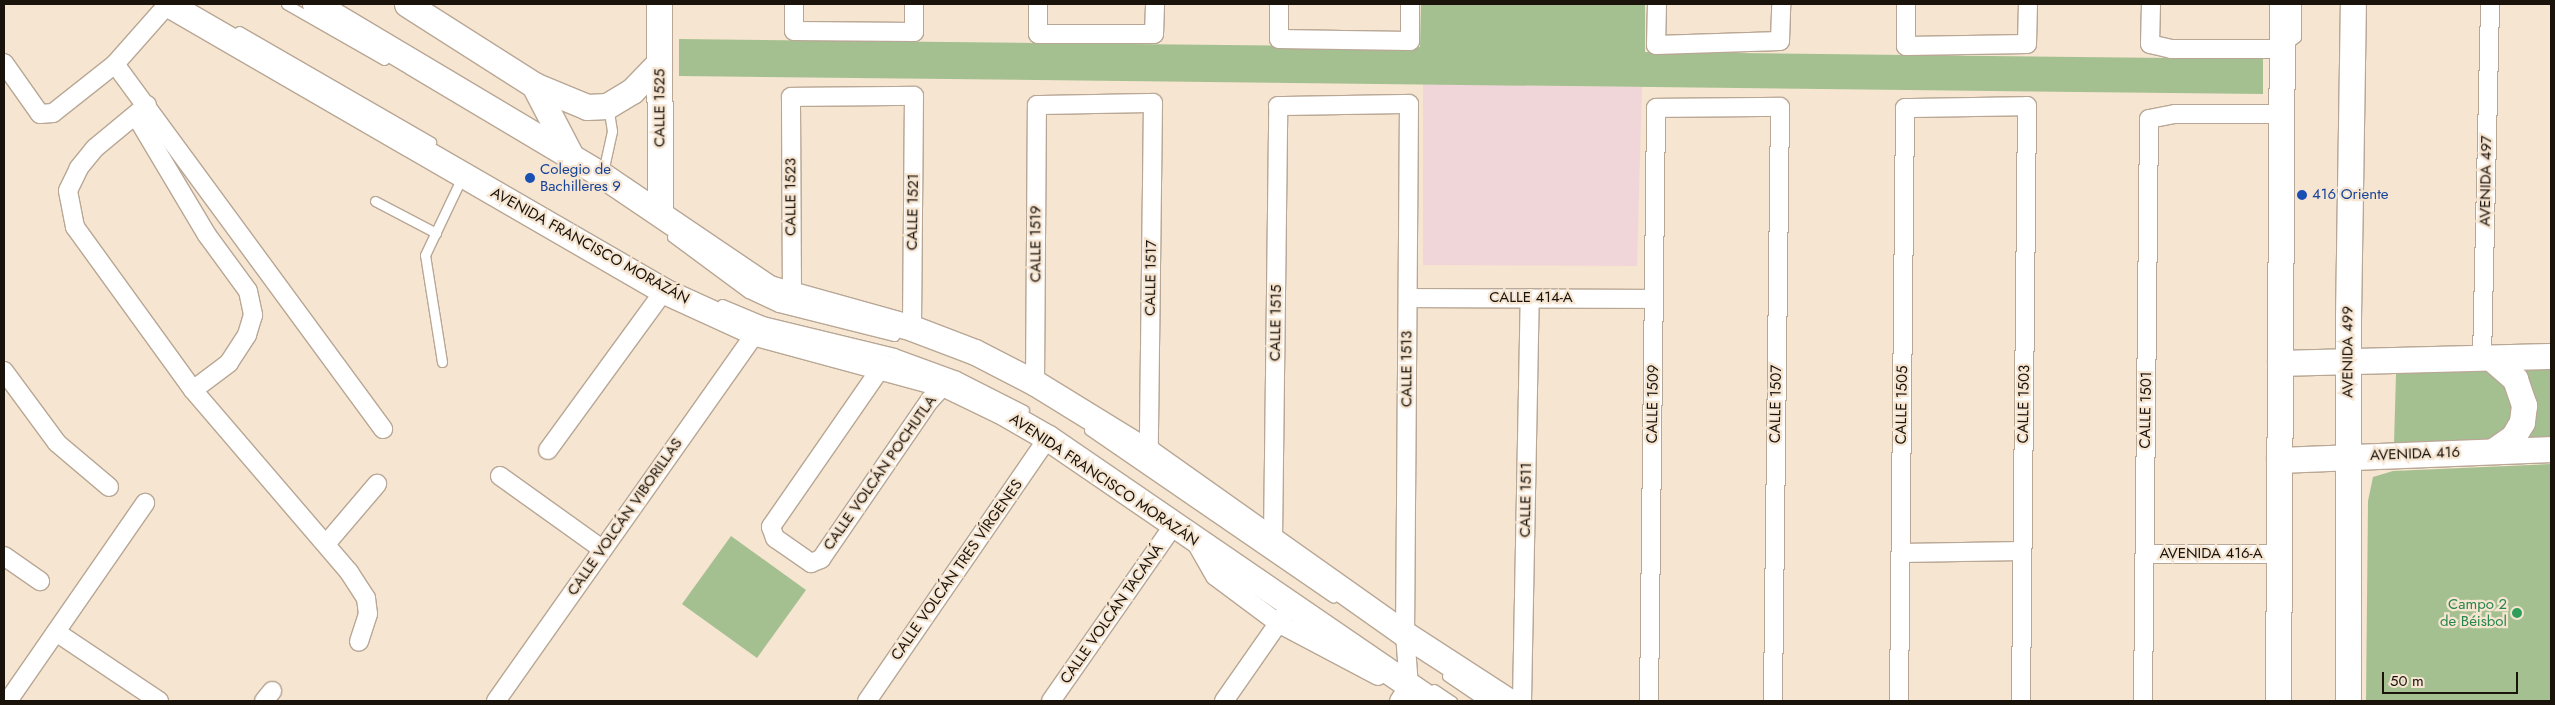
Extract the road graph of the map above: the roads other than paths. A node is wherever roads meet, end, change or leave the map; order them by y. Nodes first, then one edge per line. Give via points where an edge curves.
1 (186, 4) edge
2 (286, 4) edge
3 (315, 4) edge
4 (407, 4) edge
5 (659, 4) edge
6 (794, 4) edge
7 (914, 4) edge
8 (1038, 4) edge
9 (1154, 4) edge
10 (1279, 4) edge
11 (1410, 4) edge
12 (1657, 4) edge
13 (1781, 4) edge
14 (1906, 4) edge
15 (2028, 4) edge
16 (2151, 4) edge
17 (2282, 4) edge
18 (2296, 4) edge
19 (2354, 4) edge
20 (2490, 4) edge
21 (162, 8) edge
22 (2281, 49) junction
23 (4, 63) edge
24 (659, 63) junction
25 (115, 64) junction
26 (396, 66) dead end
27 (534, 85) junction
28 (447, 95) dead end
29 (791, 97) joint
30 (1037, 104) joint
31 (608, 106) junction
32 (1278, 106) joint
33 (1656, 108) joint
34 (1905, 108) joint
35 (142, 110) junction
36 (2281, 114) junction
37 (442, 149) dead end
38 (571, 156) junction
39 (463, 174) junction
40 (602, 175) junction
41 (519, 194) dead end
42 (620, 200) dead end
43 (375, 201) dead end
44 (663, 222) junction
45 (436, 232) junction
46 (675, 290) junction
47 (792, 296) junction
48 (1408, 298) junction
49 (1530, 298) junction
50 (1654, 299) junction
51 (712, 300) dead end
52 (756, 333) junction
53 (908, 333) junction
54 (941, 350) dead end
55 (2551, 356) edge
56 (2487, 358) junction
57 (442, 362) dead end
58 (2280, 363) junction
59 (2348, 363) junction
60 (883, 365) junction
61 (4, 370) edge
62 (1035, 383) junction
63 (945, 384) junction
64 (193, 390) junction
65 (1030, 414) dead end
66 (383, 429) dead end
67 (1048, 438) junction
68 (2551, 448) edge
69 (548, 450) dead end
70 (2493, 451) junction
71 (1149, 453) junction
72 (2349, 457) junction
73 (2279, 460) junction
74 (500, 476) dead end
75 (377, 484) dead end
76 (109, 486) dead end
77 (145, 503) dead end
78 (1173, 526) junction
79 (1273, 539) junction
80 (326, 544) junction
81 (602, 549) junction
82 (1231, 550) dead end
83 (2022, 551) junction
84 (1901, 552) junction
85 (2145, 554) junction
86 (2278, 554) junction
87 (4, 556) edge
88 (40, 581) dead end
89 (1340, 603) dead end
90 (1284, 615) junction
91 (56, 632) junction
92 (359, 642) dead end
93 (1406, 645) junction
94 (1438, 670) dead end
95 (1405, 687) edge
96 (153, 700) edge
97 (8, 701) edge
98 (496, 701) edge
99 (867, 701) edge
100 (1050, 701) edge
101 (1224, 701) edge
102 (1432, 701) edge
103 (1452, 701) edge
104 (1484, 701) edge
105 (1508, 701) edge
106 (1522, 701) edge
107 (1649, 701) edge
108 (1773, 701) edge
109 (1899, 701) edge
110 (2021, 701) edge
111 (2143, 701) edge
112 (2278, 701) edge
113 (2348, 701) edge

1 - 37 lane
2 - 26 lane
3 - 38 street
4 - 27 street
5 - 24 street, CALLE 1525
6 - 7 street via 794,31 914,32
8 - 9 street via 1038,34 1154,34
10 - 11 street via 1279,39 1410,40
12 - 13 street via 1656,45 1780,41
14 - 15 street via 1906,46 2027,44
16 - 22 street via 2150,44 2172,49
17 - 22 street
18 - 22 lane via 2296,36
19 - 59 street, AVENIDA 499
20 - 56 street, AVENIDA 497
21 - 25 street
21 - 39 street, AVENIDA FRANCISCO MORAZÁN
22 - 36 street
23 - 25 street via 35,109 46,115 53,113
24 - 31 street via 632,91
24 - 44 street, CALLE 1525
25 - 35 street
27 - 31 street via 587,107
27 - 38 street
28 - 42 lane via 566,163
29 - 47 street, CALLE 1523
29 - 53 street, CALLE 1521 via 914,96
30 - 62 street, CALLE 1519
30 - 71 street, CALLE 1517 via 1153,103
31 - 40 lane via 612,132
32 - 48 street, CALLE 1513 via 1410,104
32 - 79 street, CALLE 1515
33 - 50 street, CALLE 1509
33 - 108 street, CALLE 1507 via 1780,107
34 - 83 street, CALLE 1503 via 2027,106
34 - 84 street, CALLE 1505
35 - 64 street via 207,235 248,290 253,315 247,335 229,363
35 - 64 street via 95,148 79,168 68,191 70,210 75,227
35 - 66 street
36 - 58 street
36 - 85 street, CALLE 1501 via 2175,114 2150,120
38 - 40 street
39 - 45 lane
39 - 46 street, AVENIDA FRANCISCO MORAZÁN
40 - 44 street
41 - 46 lane
43 - 45 lane
44 - 47 street via 748,275
44 - 53 lane via 748,293 778,307
45 - 57 lane via 425,255
46 - 52 street, AVENIDA FRANCISCO MORAZÁN
46 - 69 street
47 - 53 street
48 - 49 street, CALLE 414-A
48 - 93 street, CALLE 1513
49 - 50 street, CALLE 414-A
49 - 106 street, CALLE 1511
50 - 107 street, CALLE 1509
51 - 65 lane via 763,321 894,353 957,376
52 - 60 street, AVENIDA FRANCISCO MORAZÁN
52 - 81 street, CALLE VOLCÁN VIBORILLAS
53 - 62 street via 975,352
54 - 89 lane via 968,359 1019,385 1076,421
55 - 56 street
56 - 59 street
56 - 70 street via 2515,379 2524,405 2522,422 2512,437
58 - 59 street
58 - 73 street
59 - 72 street, AVENIDA 499
60 - 63 street, AVENIDA FRANCISCO MORAZÁN
60 - 63 street, CALLE VOLCÁN POCHUTLA via 773,523 771,532 775,538 815,563 930,400
61 - 76 street via 57,443
62 - 71 street
63 - 67 street, AVENIDA FRANCISCO MORAZÁN
64 - 80 street
67 - 78 street, AVENIDA FRANCISCO MORAZÁN
67 - 99 street, CALLE VOLCÁN TRES VÍRGENES
68 - 70 street, AVENIDA 416
70 - 72 street, AVENIDA 416
71 - 79 street
72 - 73 street, AVENIDA 416
72 - 113 street, AVENIDA 499
73 - 86 street
74 - 81 street
75 - 80 street
77 - 91 street
78 - 90 street, AVENIDA FRANCISCO MORAZÁN via 1195,540
78 - 100 street, CALLE VOLCÁN TACANÁ
79 - 93 street
80 - 92 street via 366,598 368,614
81 - 98 street, CALLE VOLCÁN VIBORILLAS
82 - 95 lane
83 - 84 street
83 - 110 street, CALLE 1503
84 - 109 street, CALLE 1505
85 - 86 street, AVENIDA 416-A
85 - 111 street, CALLE 1501
86 - 112 street
87 - 88 street
90 - 95 street, AVENIDA FRANCISCO MORAZÁN
90 - 101 street
91 - 96 street
91 - 97 street
93 - 95 street, CALLE 1513
93 - 105 street
94 - 104 lane
95 - 102 street, AVENIDA FRANCISCO MORAZÁN
95 - 103 lane

